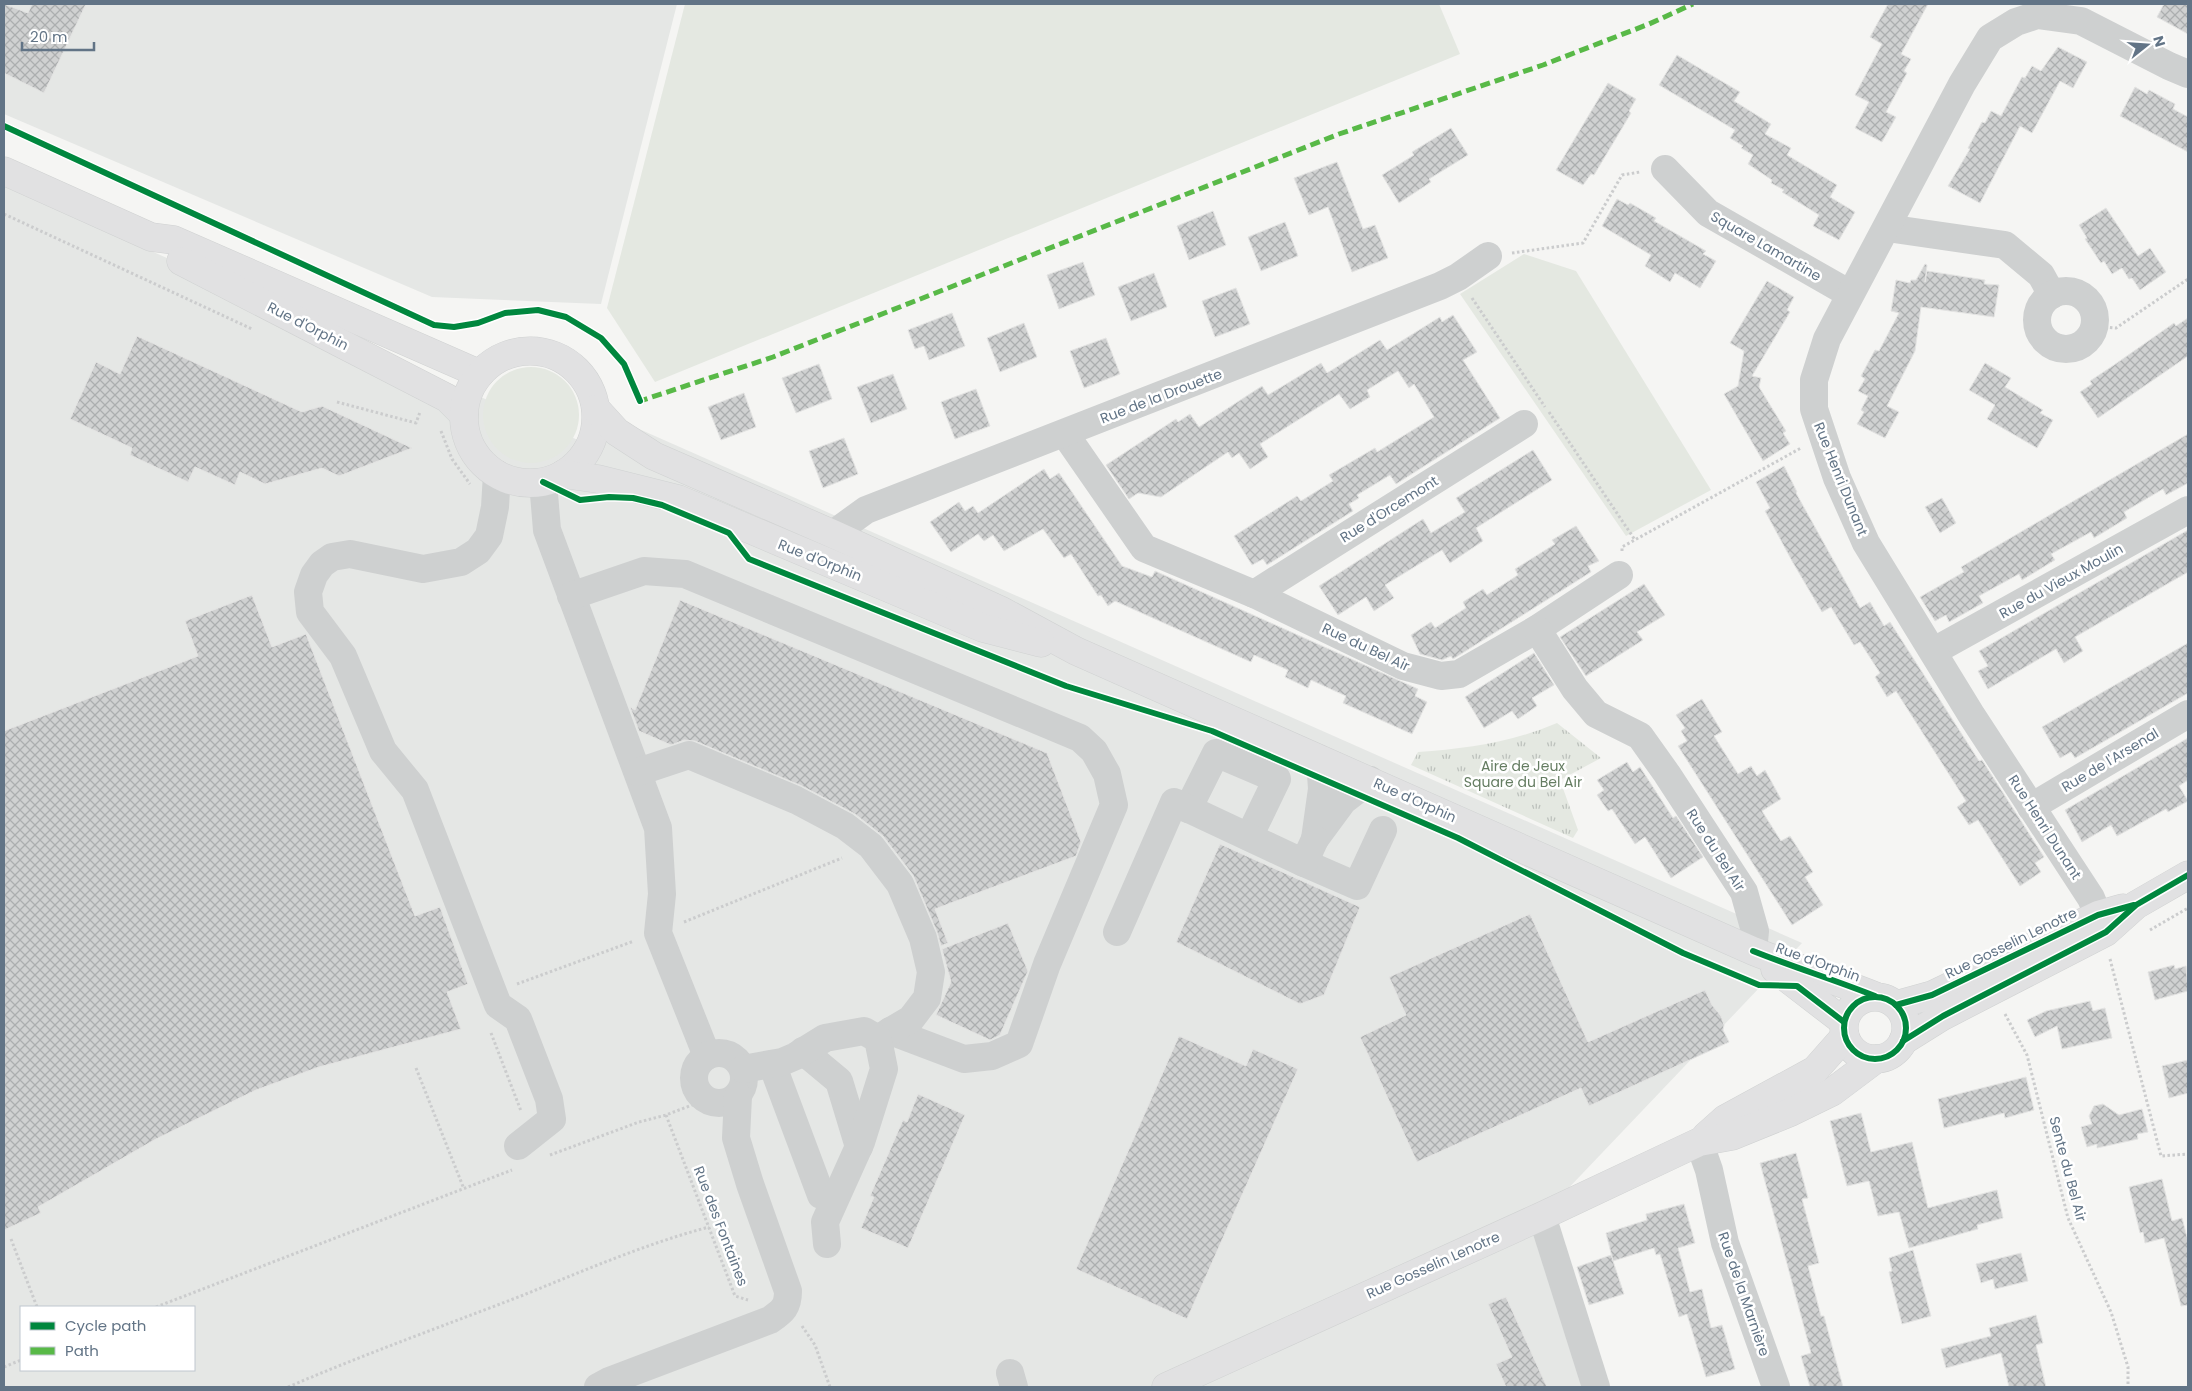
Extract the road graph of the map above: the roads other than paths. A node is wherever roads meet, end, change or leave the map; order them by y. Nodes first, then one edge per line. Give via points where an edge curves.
1 (2061, 10) edge
2 (2188, 74) edge
3 (1665, 170) road end
4 (4, 171) edge
5 (1887, 228) junction
6 (152, 237) junction
7 (1488, 256) road end
8 (1850, 294) junction
9 (2052, 295) junction
10 (480, 374) junction
11 (596, 410) junction
12 (464, 415) junction
13 (1524, 424) dead end
14 (1065, 434) junction
15 (498, 474) junction
16 (553, 478) junction
17 (2188, 510) edge
18 (833, 534) junction
19 (812, 556) junction
20 (1619, 575) road end
21 (1254, 594) junction
22 (571, 596) junction
23 (1537, 629) junction
24 (1076, 651) junction
25 (1934, 651) junction
26 (2188, 714) edge
27 (1320, 759) junction
28 (638, 772) junction
29 (1370, 780) junction
30 (2031, 807) junction
31 (1188, 808) junction
32 (1383, 830) dead end
33 (1249, 837) junction
34 (1315, 839) junction
35 (1304, 863) junction
36 (2188, 875) edge
37 (2136, 905) junction
38 (2098, 915) junction
39 (1116, 932) dead end
40 (1753, 951) junction
41 (2067, 953) junction
42 (1886, 1001) junction
43 (1844, 1029) junction
44 (884, 1035) junction
45 (1903, 1040) junction
46 (707, 1056) junction
47 (790, 1057) junction
48 (1876, 1059) junction
49 (743, 1069) junction
50 (738, 1096) junction
51 (1699, 1142) junction
52 (858, 1148) junction
53 (522, 1150) road end
54 (834, 1200) junction
55 (1542, 1216) junction
56 (827, 1244) dead end
57 (599, 1385) edge
58 (1166, 1387) edge
59 (1596, 1387) edge
60 (1776, 1387) edge

1 - 2 street, Rue Henri Dunant
1 - 5 street, Rue Henri Dunant via 2016,22 1990,38 1962,84
3 - 8 street, Square Lamartine via 1708,213
4 - 6 main road, Rue d'Orphin
5 - 8 street, Rue Henri Dunant
5 - 9 street via 2005,245 2041,275
6 - 10 main road, Rue d'Orphin via 174,240
6 - 12 main road, Rue d'Orphin via 169,256 448,398
7 - 14 street, Rue de la Drouette via 1440,286
8 - 25 street, Rue Henri Dunant via 1827,339 1814,380 1814,410 1821,436 1866,543
9 - 9 street via 2066,290 2082,296 2093,309 2095,326 2091,335 2076,348 2056,347 2041,334 2037,315 2041,305
10 - 11 main road via 494,361 512,353 531,350 550,353 581,374 591,391
10 - 12 main road via 469,393
11 - 16 main road via 596,428 589,447 578,462
11 - 18 main road, Rue d'Orphin via 617,432 654,456
12 - 15 main road via 473,449
13 - 21 street, Rue d'Orcemont
14 - 18 street, Rue de la Drouette via 866,510
14 - 21 street, Rue du Bel Air via 1144,548
15 - 16 main road via 526,483
15 - 53 street via 489,536 478,551 461,562 422,569 350,554 332,557 314,575 308,592 310,612 343,656 383,750 415,790 498,1005 518,1019 549,1098 552,1119
16 - 19 main road, Rue d'Orphin via 598,479 678,499
16 - 22 street via 547,530
17 - 25 street, Rue du Vieux Moulin
18 - 19 main road
18 - 24 main road, Rue d'Orphin via 1002,611
19 - 24 main road, Rue d'Orphin via 983,628
20 - 23 street
21 - 23 street, Rue du Bel Air via 1403,666 1440,676 1459,674
22 - 28 street
22 - 44 street via 644,571 684,574 1080,738 1094,751 1107,774 1114,805 1047,964 1019,1044 992,1056 964,1059
23 - 40 street, Rue du Bel Air via 1575,689 1596,714 1640,736 1667,774 1744,892 1754,931
24 - 27 main road, Rue d'Orphin
25 - 30 street, Rue Henri Dunant
26 - 30 street, Rue de l'Arsenal
27 - 29 main road, Rue d'Orphin
27 - 34 street via 1322,790
28 - 44 street via 689,755 796,800 845,826 871,846 900,884 923,938 931,972 927,998 911,1019
28 - 46 street via 658,828 662,894 658,933
29 - 34 street via 1343,801
29 - 40 main road, Rue d'Orphin
30 - 38 street, Rue Henri Dunant via 2091,898
31 - 33 street
31 - 33 street via 1216,753 1277,779
31 - 39 street via 1174,802
32 - 35 street via 1357,886
33 - 35 street
34 - 35 street
36 - 37 main road, Rue Gosselin Lenotre
37 - 38 main road, Rue Gosselin Lenotre
37 - 41 main road, Rue Gosselin Lenotre via 2106,932
38 - 41 street
38 - 42 main road, Rue Gosselin Lenotre via 1932,995
40 - 42 main road, Rue d'Orphin
40 - 43 main road, Rue d'Orphin
41 - 45 main road, Rue Gosselin Lenotre
42 - 43 main road via 1864,998 1848,1012
42 - 45 main road via 1902,1012 1905,1022
43 - 48 main road via 1849,1045 1856,1053
43 - 51 main road, Rue Gosselin Lenotre via 1815,1070 1725,1119
44 - 47 street via 864,1031 826,1038
44 - 52 street via 884,1069
45 - 48 main road via 1895,1051
46 - 49 street via 721,1053 734,1058
46 - 50 street via 696,1068 694,1085 705,1100 715,1104 726,1103
47 - 49 street
47 - 52 street via 839,1082
47 - 54 street via 821,1195
48 - 51 main road, Rue Gosselin Lenotre via 1832,1092 1791,1112 1732,1136
49 - 50 street via 744,1083
50 - 57 street via 736,1138 788,1291 788,1302 783,1311 770,1320
51 - 55 main road, Rue Gosselin Lenotre
51 - 60 street, Rue de la Marnière via 1710,1170 1725,1243
52 - 54 street
54 - 56 street via 825,1222
55 - 58 main road, Rue Gosselin Lenotre
55 - 59 street

